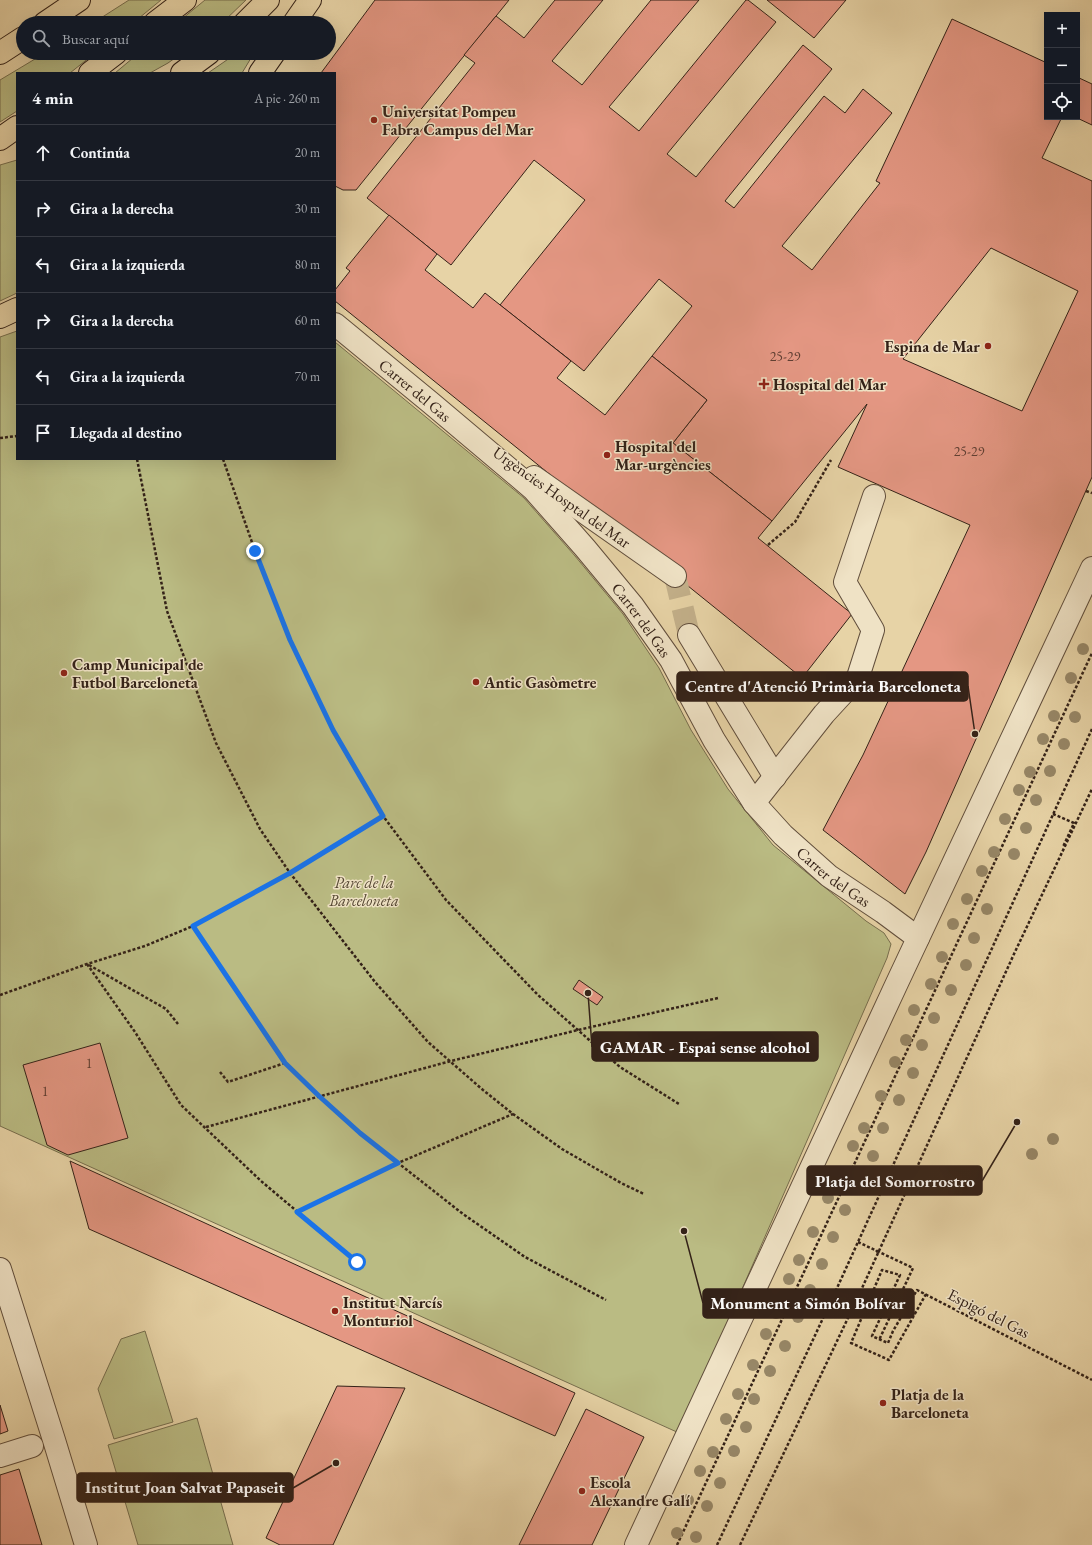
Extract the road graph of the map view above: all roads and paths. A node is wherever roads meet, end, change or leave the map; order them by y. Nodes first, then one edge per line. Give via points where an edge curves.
1 (79, 0) edge
2 (185, 0) edge
3 (268, 0) edge
4 (310, 0) edge
5 (55, 16) edge
6 (164, 16) edge
7 (252, 16) edge
8 (299, 16) edge
9 (16, 43) edge
10 (0, 53) edge
11 (107, 60) edge
12 (200, 60) edge
13 (269, 60) edge
14 (91, 72) edge
15 (183, 72) edge
16 (261, 72) edge
17 (16, 128) edge
18 (0, 139) edge
19 (16, 145) edge
20 (0, 150) edge
21 (16, 309) edge
22 (0, 317) edge
23 (336, 325) edge
24 (448, 417) junction
25 (16, 436) edge
26 (0, 438) edge
27 (137, 460) edge
28 (222, 460) edge
29 (831, 460) dead end
30 (1086, 490) dead end
31 (1092, 493) edge
32 (874, 496) dead end
33 (768, 546) dead end
34 (1092, 568) edge
35 (675, 576) tunnel mouth
36 (689, 635) tunnel mouth
37 (1092, 653) edge
38 (1092, 729) edge
39 (775, 777) junction
40 (1092, 789) edge
41 (754, 803) junction
42 (1053, 814) junction
43 (383, 816) junction
44 (1058, 860) junction
45 (290, 873) junction
46 (193, 926) junction
47 (918, 938) junction
48 (86, 964) junction
49 (0, 995) edge
50 (718, 998) dead end
51 (178, 1024) dead end
52 (578, 1030) junction
53 (450, 1061) junction
54 (285, 1063) junction
55 (220, 1072) dead end
56 (319, 1096) junction
57 (678, 1104) dead end
58 (513, 1114) junction
59 (206, 1127) junction
60 (398, 1163) junction
61 (644, 1194) dead end
62 (297, 1212) junction
63 (858, 1242) junction
64 (877, 1251) junction
65 (357, 1262) dead end
66 (0, 1269) edge
67 (926, 1294) junction
68 (858, 1297) junction
69 (606, 1300) dead end
70 (879, 1340) junction
71 (1092, 1380) edge
72 (32, 1446) dead end
73 (0, 1456) edge
74 (86, 1545) edge
75 (636, 1545) edge
76 (677, 1545) edge
77 (717, 1545) edge
78 (740, 1545) edge

1 - 5 main road
2 - 6 main road
3 - 7 main road
4 - 8 main road
9 - 10 main road
11 - 14 main road
12 - 15 main road
13 - 16 main road
17 - 18 main road
19 - 20 main road
21 - 22 main road
23 - 24 street, Carrer del Gas
24 - 35 street, Urgències Hosptal del Mar
24 - 41 street, Carrer del Gas via 533,489 633,606 671,660 714,740
25 - 26 path
27 - 45 path via 167,611 216,743 260,829
28 - 43 path via 290,640 333,730
29 - 33 path via 795,522
30 - 31 path
32 - 39 street via 845,582 873,630 858,677 824,714
34 - 47 street
36 - 39 street
37 - 76 path
38 - 42 path
39 - 41 street
40 - 44 path
41 - 47 street, Carrer del Gas via 783,835 829,876
42 - 44 path via 1074,823
42 - 63 path
43 - 45 path
43 - 52 path via 446,900 538,995
44 - 68 path
45 - 46 path
45 - 53 path via 375,982 428,1042
46 - 48 path via 145,946
46 - 54 path
47 - 75 street
48 - 49 path
48 - 51 path via 166,1009
48 - 59 path via 182,1105
50 - 52 path
52 - 53 path
52 - 57 path via 620,1066
53 - 56 path
53 - 58 path
54 - 55 path via 228,1082
54 - 56 path
56 - 59 path
56 - 60 path
58 - 60 path
58 - 61 path via 562,1149
59 - 62 path
60 - 62 path
60 - 69 path via 463,1214 525,1257
62 - 65 path
63 - 64 path
63 - 77 path
64 - 68 path
64 - 70 path, bridge via 913,1268
66 - 74 street
67 - 70 path, Espigó del Gas via 917,1290 888,1343
67 - 70 path via 889,1360 851,1343 882,1270 900,1275 872,1336
67 - 71 path, Espigó del Gas
68 - 78 path
72 - 73 street

